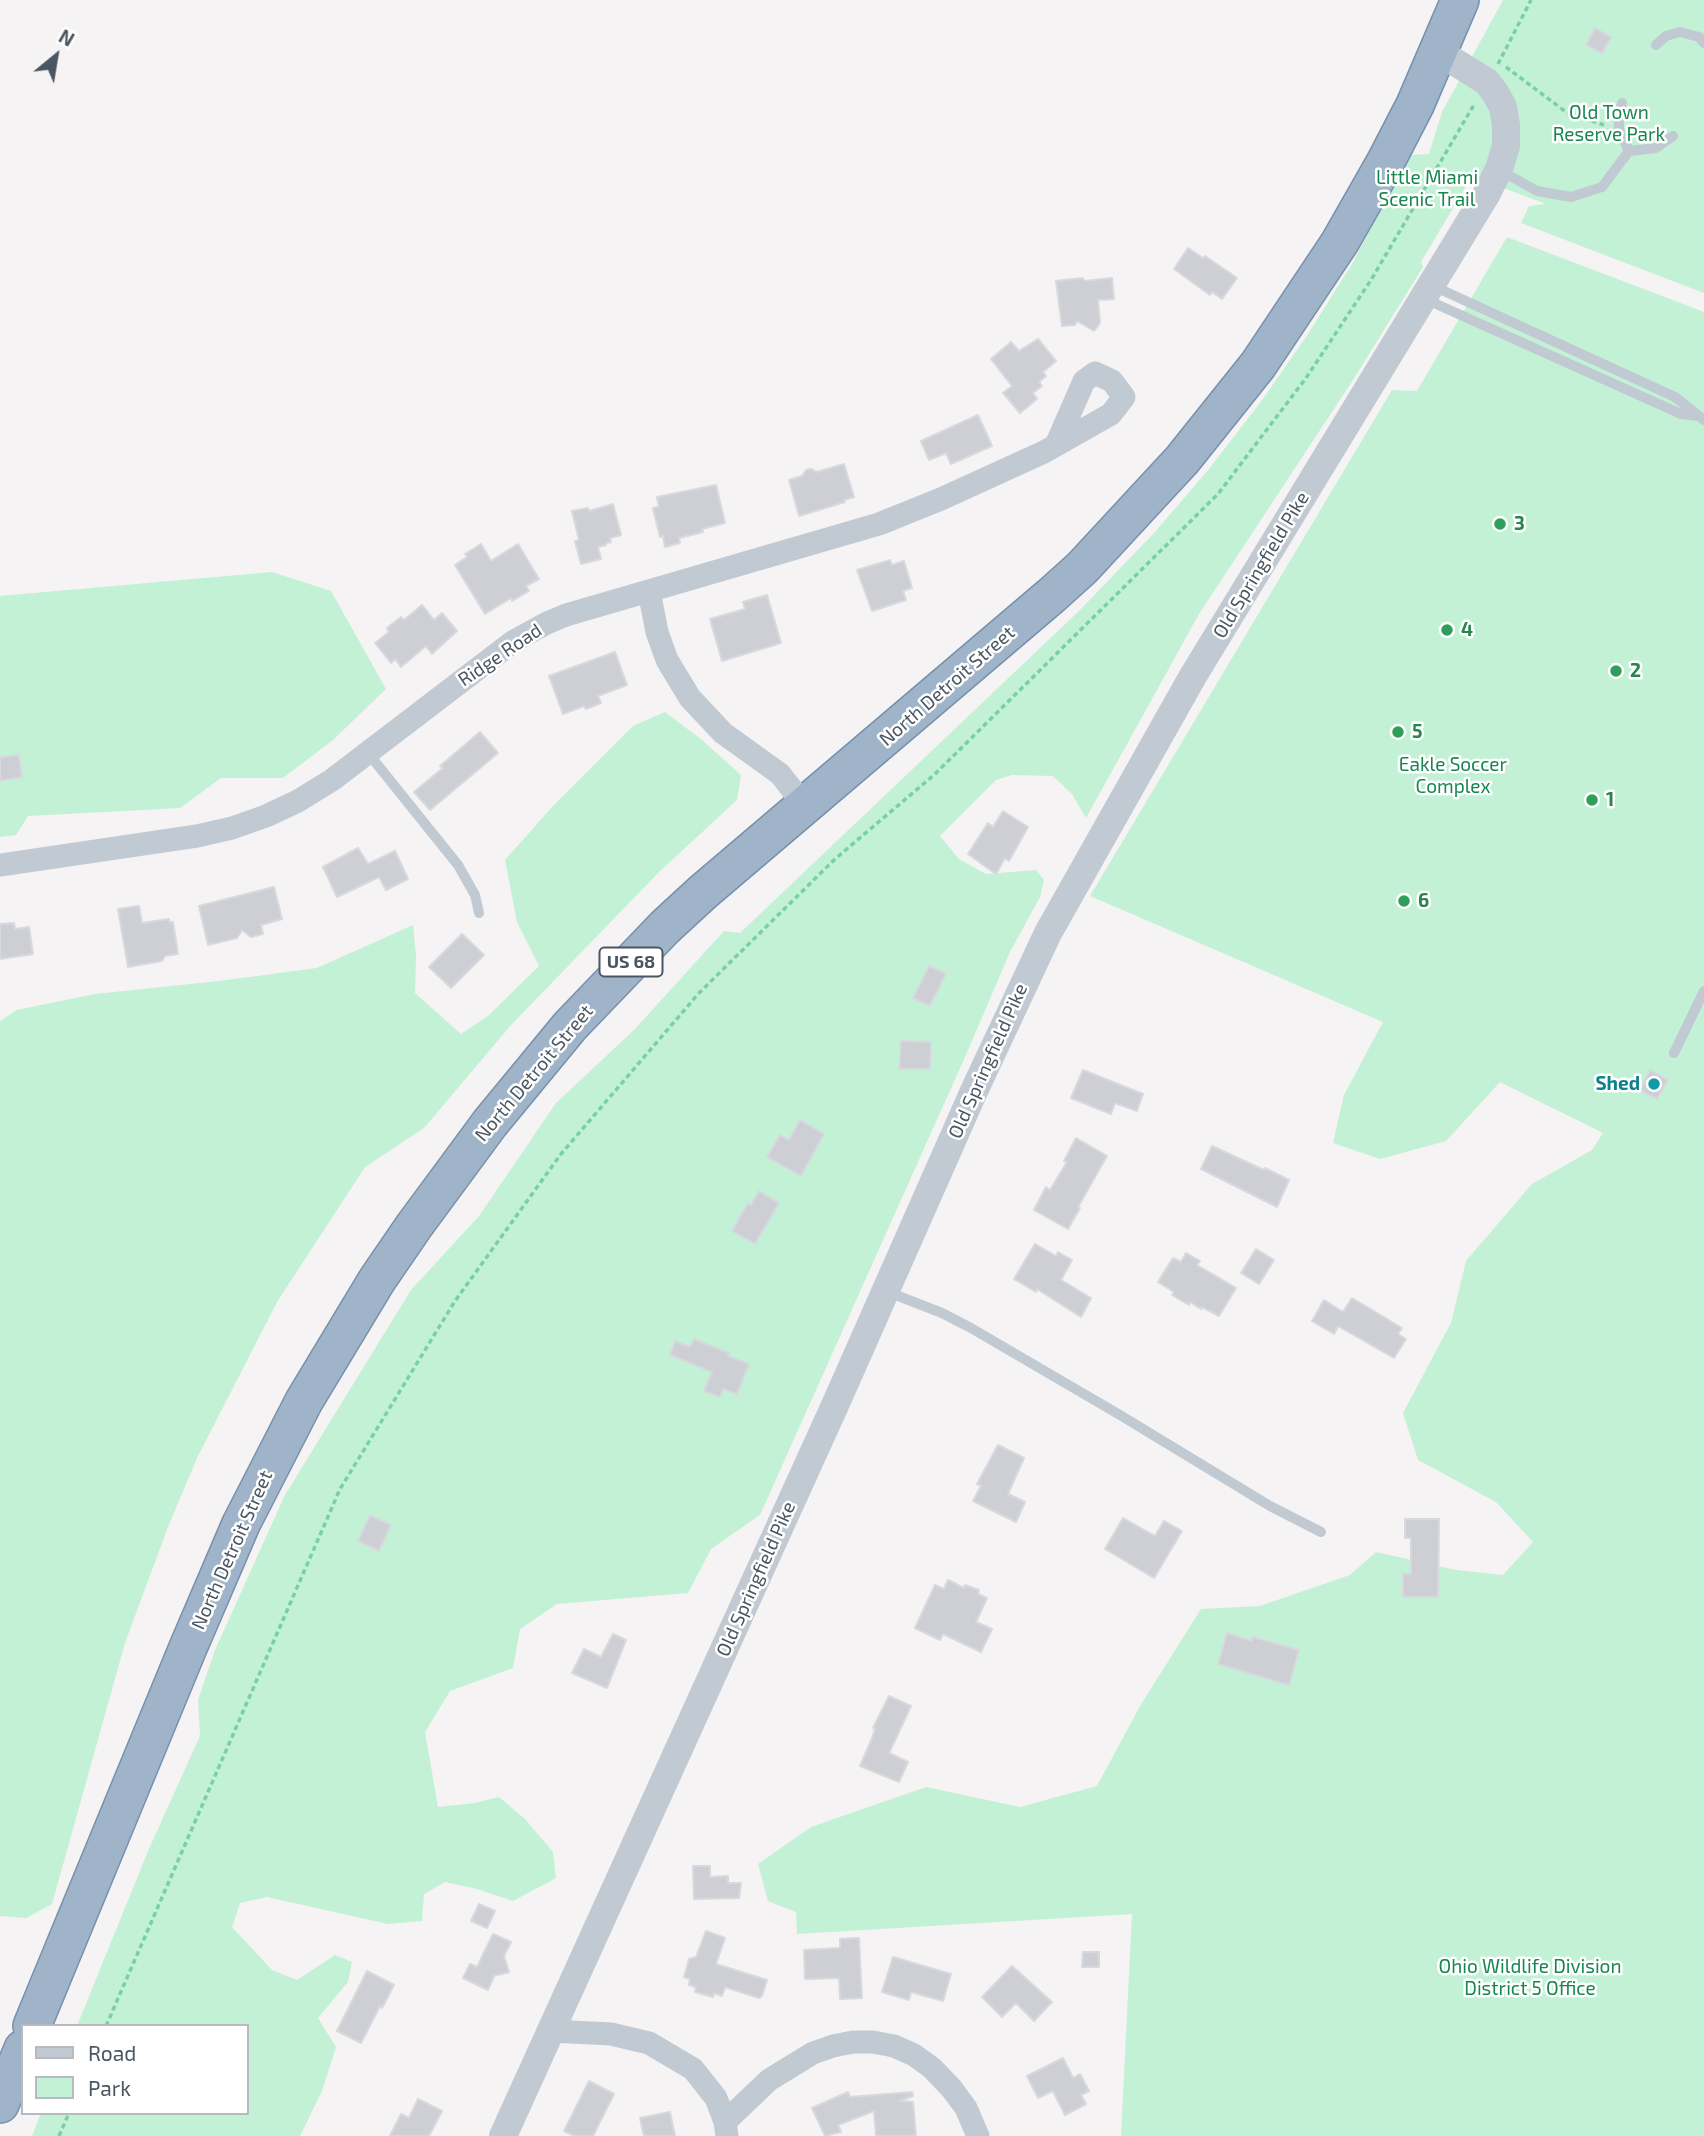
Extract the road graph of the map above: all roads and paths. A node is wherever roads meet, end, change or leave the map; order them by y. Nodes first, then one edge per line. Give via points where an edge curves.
1 (1460, 0) edge
2 (1531, 0) edge
3 (1704, 43) edge
4 (1656, 46) dead end
5 (1439, 52) junction
6 (1493, 72) junction
7 (1622, 103) dead end
8 (1619, 130) junction
9 (1673, 136) dead end
10 (1629, 151) junction
11 (1499, 169) junction
12 (1427, 291) junction
13 (1701, 418) edge
14 (1056, 445) dead end
15 (649, 591) junction
16 (368, 753) junction
17 (805, 806) junction
18 (0, 865) edge
19 (479, 913) dead end
20 (1704, 991) edge
21 (1674, 1053) dead end
22 (886, 1291) junction
23 (1321, 1532) dead end
24 (33, 2024) edge
25 (107, 2024) edge
26 (551, 2031) junction
27 (12, 2062) edge
28 (0, 2104) edge
29 (68, 2115) edge
30 (726, 2129) edge
31 (59, 2136) edge
32 (503, 2136) edge
33 (978, 2136) edge

1 - 5 highway, US 68
2 - 6 path
3 - 4 lane via 1680,32 1666,36
5 - 6 street, Old Springfield Pike
5 - 17 highway, North Detroit Street / US 68 via 1340,242 1258,365 1182,460 1082,568
6 - 8 path via 1566,112
6 - 11 street, Old Springfield Pike via 1506,125
6 - 25 path via 1371,280 1306,378 1218,494 934,775 835,859 699,993 561,1154 455,1301 340,1489
7 - 8 lane
8 - 10 lane
9 - 10 lane via 1656,148
10 - 11 lane via 1602,187 1571,197 1537,191
11 - 12 street, Old Springfield Pike
12 - 13 lane via 1675,397
12 - 22 street, Old Springfield Pike via 1193,676 1054,921
14 - 15 street, Ridge Road via 878,524
15 - 16 street, Ridge Road via 566,615 514,641
15 - 17 street via 667,660 690,698 723,733 780,774
16 - 18 street, Ridge Road via 298,801 232,828
16 - 19 lane via 458,866 475,895
17 - 24 highway, North Detroit Street / US 68 via 665,927 570,1026 466,1155 377,1280 304,1401 241,1524
20 - 21 lane
22 - 23 lane via 971,1328
22 - 26 street, Old Springfield Pike
26 - 30 street via 611,2034 649,2042 694,2069 716,2098
26 - 32 street, Old Springfield Pike
27 - 28 highway
29 - 31 path
30 - 33 street via 755,2092 790,2065 833,2046 873,2042 894,2046 932,2068 966,2108

